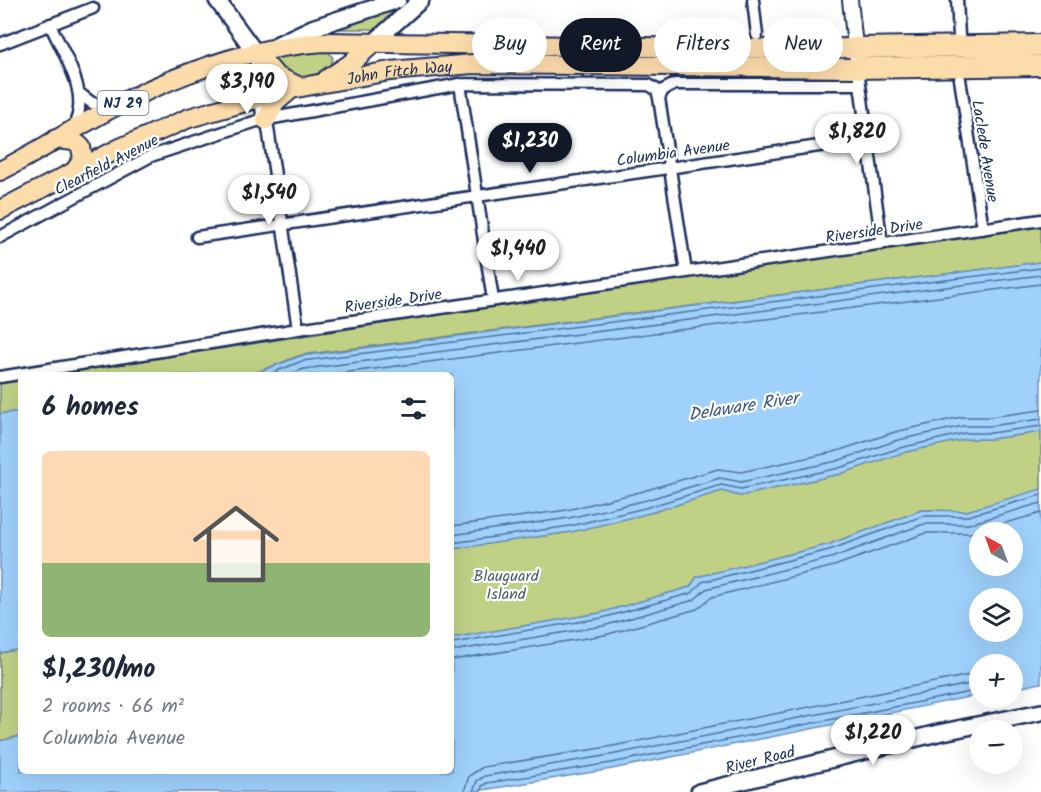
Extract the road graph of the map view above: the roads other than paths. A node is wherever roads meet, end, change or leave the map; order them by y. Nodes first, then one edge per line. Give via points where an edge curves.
1 (217, 0) edge
2 (398, 0) edge
3 (421, 0) edge
4 (753, 0) edge
5 (850, 0) edge
6 (957, 0) edge
7 (93, 8) dead end
8 (50, 24) junction
9 (757, 35) dead end
10 (959, 36) dead end
11 (324, 42) junction
12 (0, 44) edge
13 (372, 44) junction
14 (1041, 45) edge
15 (855, 48) junction
16 (261, 50) junction
17 (1041, 65) edge
18 (340, 71) junction
19 (859, 76) junction
20 (960, 79) dead end
21 (318, 84) junction
22 (460, 84) junction
23 (295, 88) junction
24 (80, 94) junction
25 (260, 96) junction
26 (659, 98) junction
27 (113, 107) junction
28 (266, 120) junction
29 (63, 135) junction
30 (867, 139) junction
31 (671, 167) junction
32 (0, 171) edge
33 (74, 172) junction
34 (477, 196) junction
35 (0, 210) edge
36 (1041, 220) edge
37 (283, 225) junction
38 (983, 229) junction
39 (0, 237) edge
40 (197, 237) dead end
41 (882, 244) junction
42 (686, 272) junction
43 (493, 300) junction
44 (298, 329) junction
45 (31, 372) edge
46 (18, 374) edge
47 (0, 377) edge
48 (1041, 712) edge
49 (733, 788) edge
50 (699, 792) edge

1 - 16 main road
2 - 16 main road via 312,28
3 - 13 main road
4 - 9 street
5 - 15 street
6 - 10 street
7 - 8 street
8 - 12 street
8 - 24 street
11 - 13 highway, John Fitch Way / NJ 29
11 - 16 highway, John Fitch Way / NJ 29
11 - 18 highway via 335,51
13 - 15 highway, John Fitch Way / NJ 29
13 - 18 highway
14 - 15 highway, John Fitch Way / NJ 29
15 - 19 street
16 - 23 highway via 276,76
16 - 25 street
16 - 27 highway, NJ 29 via 172,81
17 - 19 highway, John Fitch Way / NJ 29
18 - 21 highway
19 - 21 highway, John Fitch Way / NJ 29 via 441,65
19 - 26 street via 675,84 663,90
19 - 30 street
20 - 38 street, Laclede Avenue
21 - 23 highway, John Fitch Way / NJ 29
22 - 26 street, Clearfield Avenue via 649,85 657,90
22 - 28 street, Clearfield Avenue
22 - 34 street
23 - 25 highway, John Fitch Way / NJ 29
23 - 28 highway via 275,103
24 - 27 street via 92,103
24 - 29 street via 78,117
25 - 28 street
25 - 33 highway, John Fitch Way / NJ 29 via 172,125
26 - 31 street
27 - 29 highway, NJ 29
28 - 37 street
28 - 39 street, Clearfield Avenue via 151,156
29 - 32 highway, NJ 29
29 - 33 highway via 81,147 83,159
30 - 31 street, Columbia Avenue
30 - 41 street
31 - 34 street, Columbia Avenue
31 - 42 street
33 - 35 highway, John Fitch Way / NJ 29
34 - 37 street, Columbia Avenue
34 - 43 street
36 - 38 street, Riverside Drive
37 - 40 street, Columbia Avenue
37 - 44 street
38 - 41 street, Riverside Drive
41 - 42 street, Riverside Drive
42 - 43 street, Riverside Drive
43 - 44 street, Riverside Drive
44 - 45 street, Riverside Drive
46 - 47 street, Riverside Drive
48 - 49 main road, River Road via 932,735
49 - 50 main road, River Road

